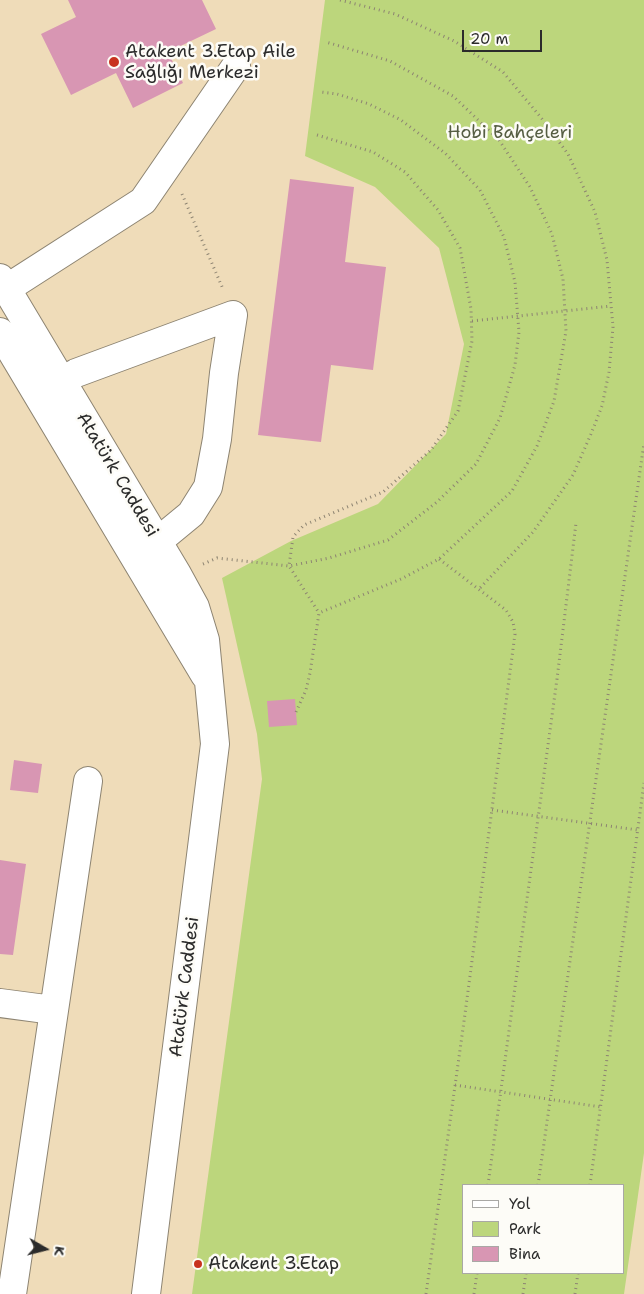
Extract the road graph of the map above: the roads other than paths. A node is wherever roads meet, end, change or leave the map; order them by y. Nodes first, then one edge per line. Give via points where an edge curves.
1 (236, 66) dead end
2 (2, 286) edge
3 (0, 332) edge
4 (61, 381) junction
5 (36, 392) junction
6 (156, 542) junction
7 (208, 680) junction
8 (88, 782) dead end
9 (0, 1003) edge
10 (53, 1010) junction
11 (12, 1294) edge
12 (146, 1294) edge

1 - 2 street via 143,201
2 - 4 street, Atatürk Caddesi
3 - 5 street, Atatürk Caddesi
4 - 5 street
4 - 6 street, Atatürk Caddesi
4 - 6 street via 233,315 208,487 191,514
5 - 7 street, Atatürk Caddesi
6 - 7 street, Atatürk Caddesi via 194,607 205,640
7 - 12 street, Atatürk Caddesi via 215,744
8 - 10 street
9 - 10 street
10 - 11 street

